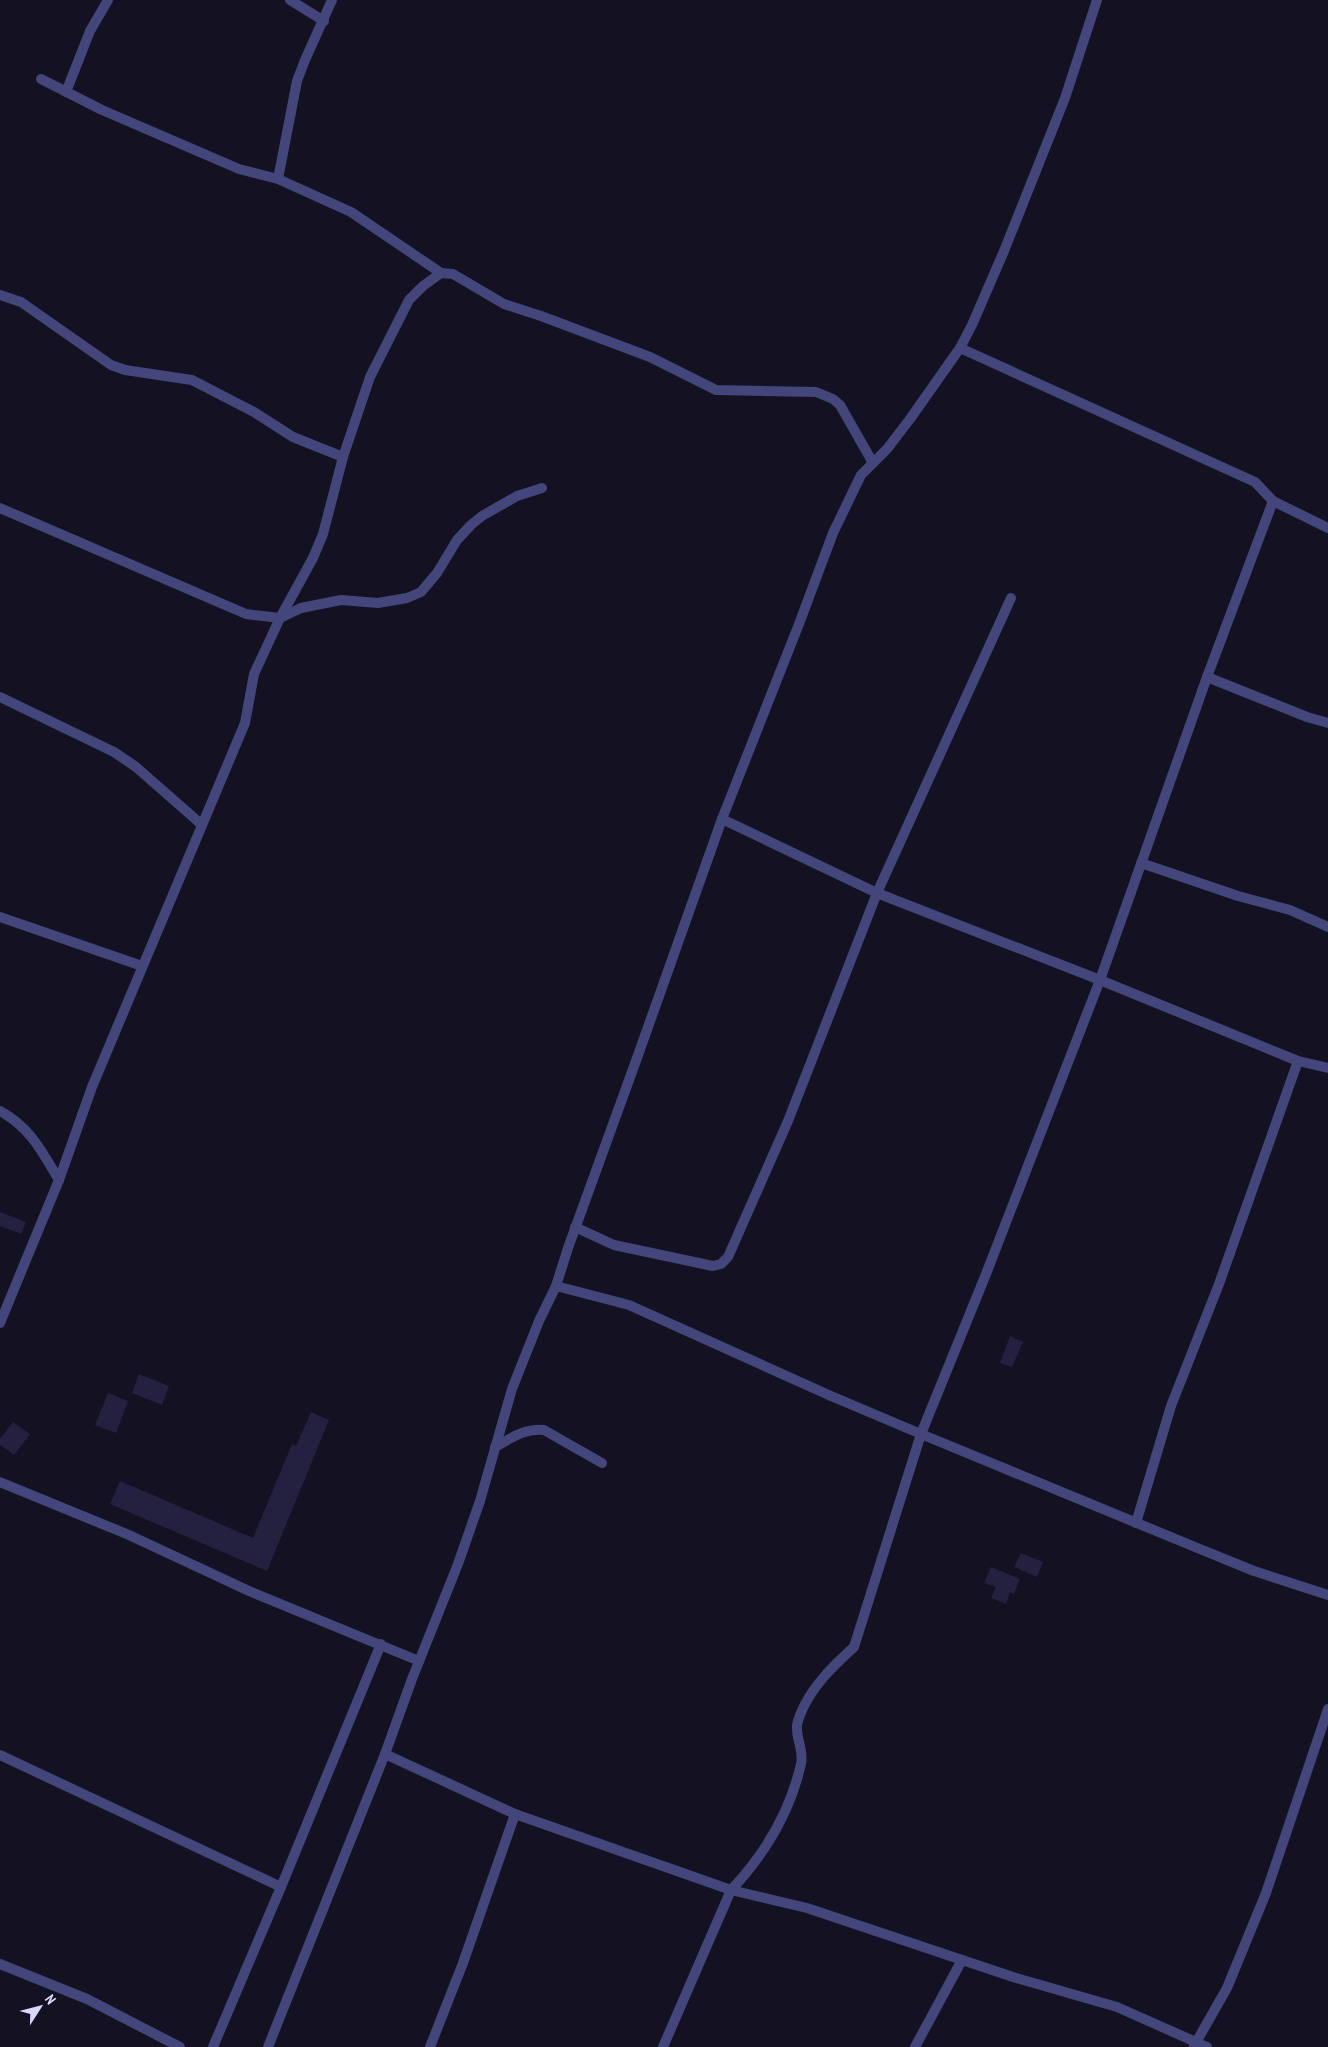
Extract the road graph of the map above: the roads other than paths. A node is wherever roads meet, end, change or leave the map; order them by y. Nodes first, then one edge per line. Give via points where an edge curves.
1 (108, 0) edge
2 (290, 0) edge
3 (332, 0) edge
4 (1097, 0) edge
5 (324, 21) junction
6 (41, 79) dead end
7 (66, 92) junction
8 (278, 179) junction
9 (441, 273) junction
10 (0, 295) edge
11 (960, 348) junction
12 (343, 458) junction
13 (873, 463) junction
14 (542, 488) dead end
15 (1272, 501) junction
16 (0, 508) edge
17 (1328, 528) edge
18 (1011, 598) dead end
19 (280, 618) junction
20 (1207, 676) junction
21 (0, 697) edge
22 (1328, 723) edge
23 (722, 819) junction
24 (201, 824) junction
25 (1140, 864) junction
26 (877, 893) junction
27 (0, 917) edge
28 (1328, 927) edge
29 (142, 966) junction
30 (1100, 980) junction
31 (1298, 1060) junction
32 (1328, 1068) edge
33 (0, 1111) edge
34 (59, 1180) junction
35 (575, 1227) junction
36 (556, 1286) junction
37 (0, 1323) edge
38 (921, 1434) junction
39 (495, 1448) junction
40 (602, 1463) dead end
41 (0, 1482) edge
42 (1136, 1523) junction
43 (1328, 1596) edge
44 (381, 1644) junction
45 (419, 1661) junction
46 (1328, 1709) edge
47 (385, 1754) junction
48 (0, 1755) edge
49 (515, 1814) junction
50 (281, 1887) junction
51 (731, 1890) junction
52 (962, 1960) junction
53 (0, 1964) edge
54 (1199, 2045) edge
55 (180, 2047) edge
56 (213, 2047) edge
57 (268, 2047) edge
58 (430, 2047) edge
59 (663, 2047) edge
60 (915, 2047) edge

1 - 7 street via 90,31
2 - 5 street
3 - 5 street
4 - 11 street via 1065,98 985,297
5 - 8 street via 298,81
6 - 7 street
7 - 8 street via 239,169
8 - 9 street via 351,212
9 - 12 street via 409,300 370,377
9 - 13 street via 453,274 504,304 650,357 716,390 816,392 833,399 840,405
10 - 12 street via 21,302 111,365 192,380 254,412 292,437
11 - 13 street via 910,419
11 - 15 street via 1255,482
12 - 19 street via 323,534
13 - 23 street via 861,475 833,533
14 - 19 street via 517,496 471,525 421,592 378,603 341,600 301,608
15 - 17 street
15 - 20 street
16 - 19 street via 246,614
18 - 26 street
19 - 24 street via 254,674 245,723
20 - 22 street
20 - 25 street
21 - 24 street via 114,752
23 - 26 street
23 - 35 street
24 - 29 street
25 - 28 street via 1290,910
25 - 30 street
26 - 30 street
26 - 35 street via 788,1121 728,1257 713,1266 614,1245
27 - 29 street
29 - 34 street via 92,1087
30 - 31 street
30 - 38 street
31 - 32 street
31 - 42 street via 1219,1284 1171,1406
33 - 34 street via 31,1134
34 - 37 street
35 - 36 street
36 - 38 street via 629,1305
36 - 39 street via 512,1389
38 - 42 street
38 - 51 street via 854,1647 830,1669 805,1703 796,1726 801,1762 790,1802 764,1851
39 - 40 street via 516,1435 533,1429 544,1430
39 - 45 street via 480,1501
41 - 44 street via 129,1535 249,1591
42 - 43 street
44 - 45 street
44 - 50 street
45 - 47 street
46 - 54 street via 1266,1893 1227,1988
47 - 49 street
47 - 57 street
48 - 50 street
49 - 51 street
49 - 58 street
50 - 56 street
51 - 52 street via 808,1908
51 - 59 street
52 - 54 street via 1117,2007
52 - 60 street
53 - 55 street via 87,1999

